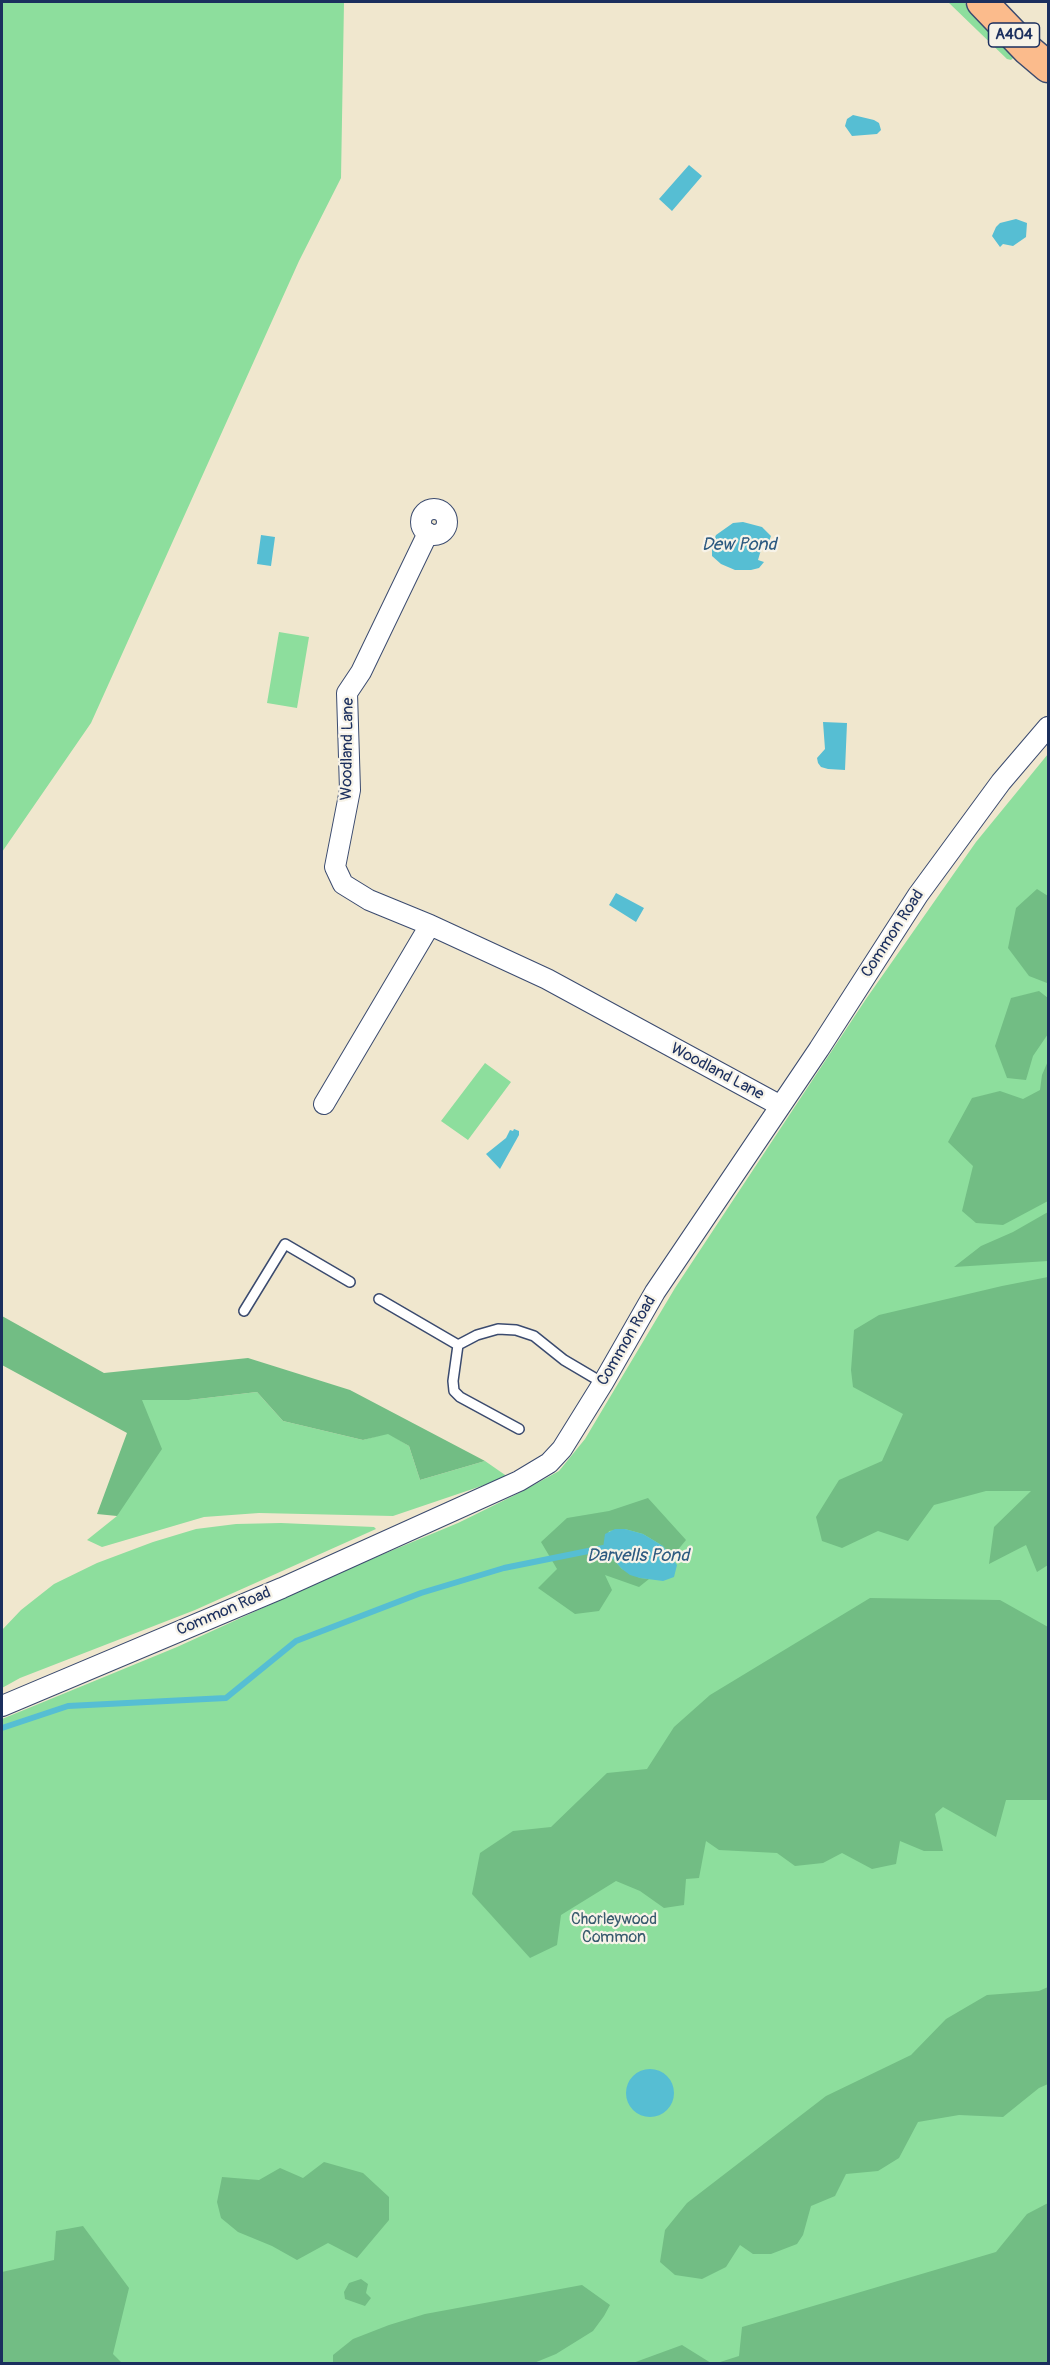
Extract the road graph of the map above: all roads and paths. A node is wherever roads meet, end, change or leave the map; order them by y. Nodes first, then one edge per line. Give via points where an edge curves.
1 (982, 2) edge
2 (1048, 67) edge
3 (428, 533) dead end
4 (1048, 727) edge
5 (430, 925) junction
6 (324, 1104) dead end
7 (779, 1105) junction
8 (350, 1282) dead end
9 (380, 1299) dead end
10 (244, 1311) dead end
11 (458, 1345) junction
12 (603, 1383) junction
13 (519, 1429) dead end
14 (2, 1706) edge

1 - 2 main road, A404
3 - 5 street, Woodland Lane via 361,672 347,693 350,790 335,867 342,884 369,900
4 - 7 street, Common Road via 1001,782 918,895
5 - 6 street
5 - 7 street, Woodland Lane via 547,979
7 - 12 street, Common Road via 655,1292
8 - 10 lane via 285,1244
9 - 11 lane
11 - 12 lane via 498,1329 516,1330 534,1336
11 - 13 lane via 454,1391
12 - 14 street, Common Road via 562,1449 526,1478 282,1588

